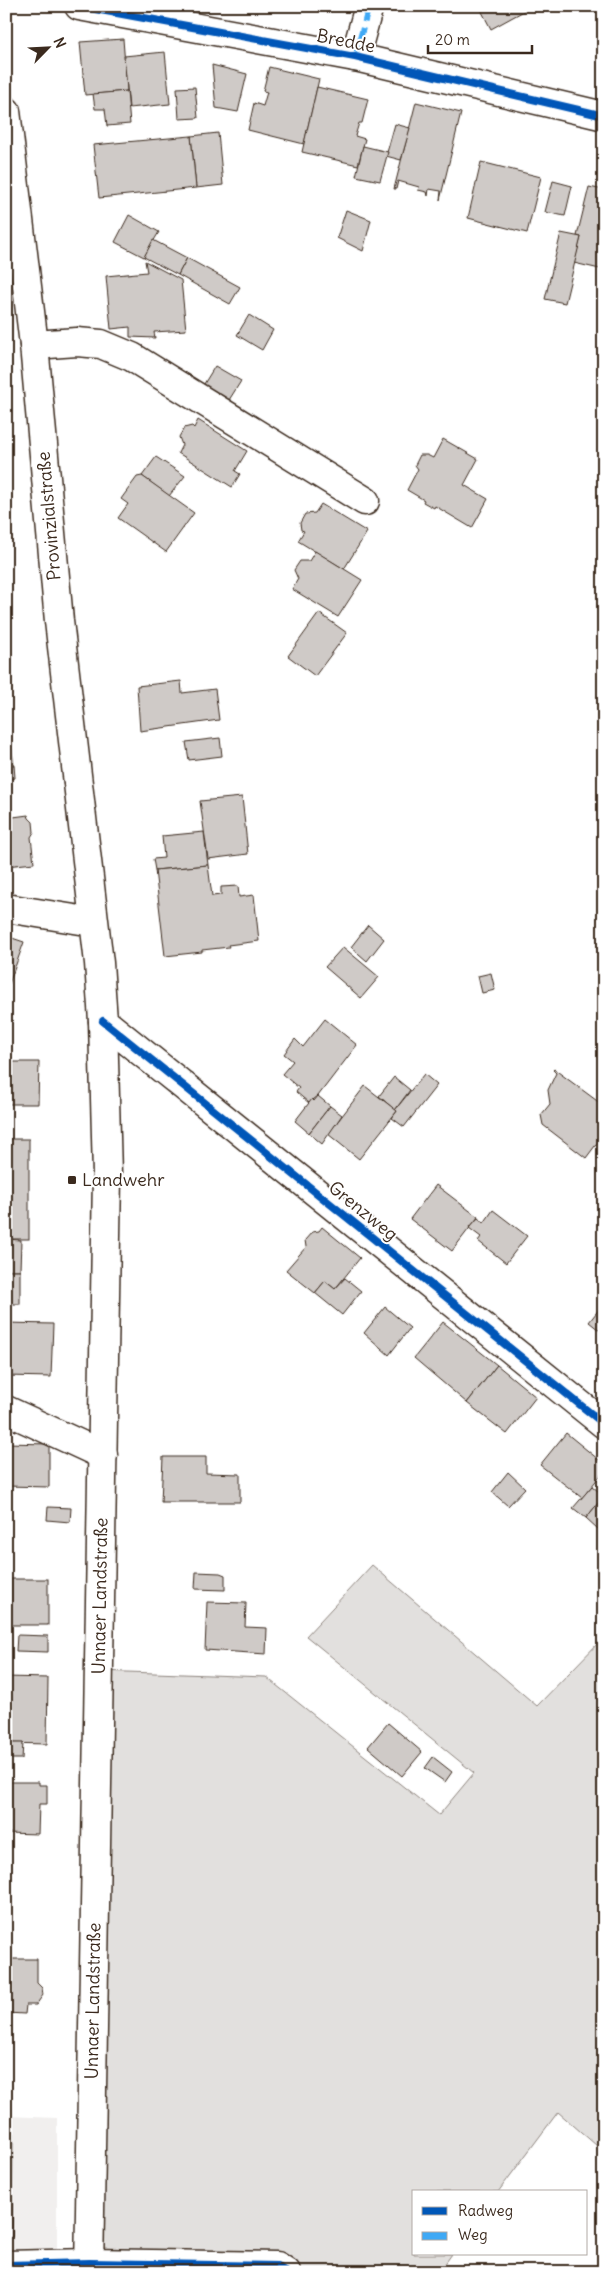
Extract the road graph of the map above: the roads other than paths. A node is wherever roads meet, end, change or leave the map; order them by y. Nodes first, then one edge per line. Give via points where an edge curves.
1 (79, 6) edge
2 (369, 6) edge
3 (355, 57) junction
4 (6, 111) edge
5 (604, 116) edge
6 (34, 345) junction
7 (365, 501) dead end
8 (6, 908) edge
9 (93, 922) junction
10 (103, 1021) junction
11 (6, 1410) edge
12 (604, 1424) edge
13 (103, 1455) junction
14 (6, 2265) edge
15 (89, 2268) edge
16 (286, 2272) edge

1 - 3 main road, Bredde
2 - 3 main road
3 - 5 main road, Bredde
4 - 6 main road, Provinzialstraße
6 - 7 main road via 101,344 132,357
6 - 9 main road, Provinzialstraße via 59,621
8 - 9 main road
9 - 10 main road, Unnaer Landstraße
10 - 12 main road, Grenzweg
10 - 13 main road, Unnaer Landstraße via 107,1175
11 - 13 main road
13 - 15 main road, Unnaer Landstraße
14 - 15 main road
15 - 16 main road via 277,2266

